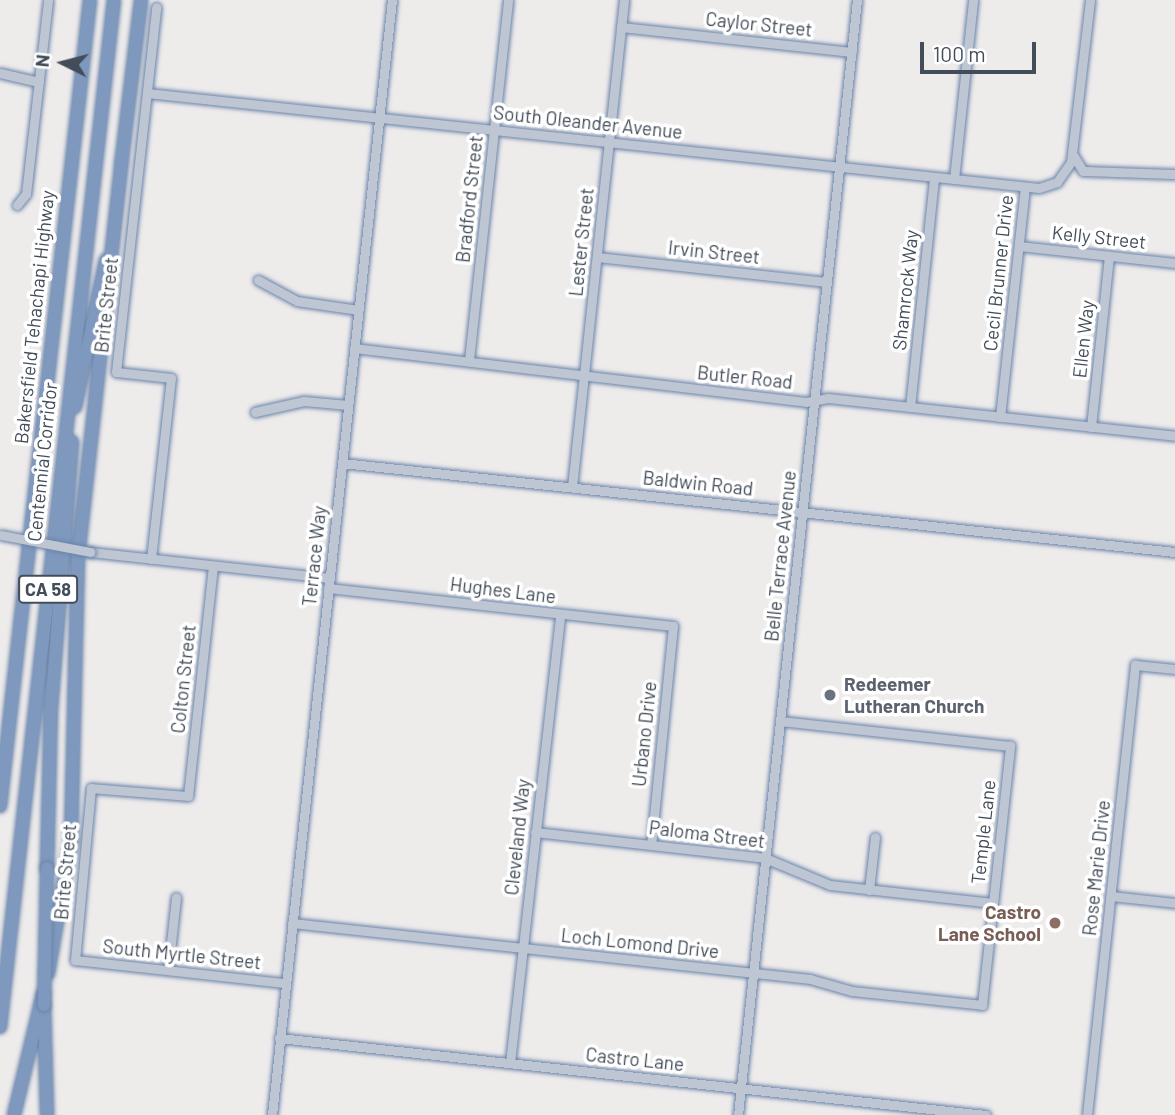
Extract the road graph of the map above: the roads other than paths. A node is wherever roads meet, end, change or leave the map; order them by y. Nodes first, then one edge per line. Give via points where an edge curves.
1 (48, 0) edge
2 (83, 0) edge
3 (90, 0) edge
4 (114, 0) edge
5 (141, 0) edge
6 (392, 0) edge
7 (508, 0) edge
8 (624, 0) edge
9 (857, 0) edge
10 (973, 0) edge
11 (1090, 0) edge
12 (156, 7) dead end
13 (621, 27) junction
14 (852, 52) junction
15 (0, 73) edge
16 (39, 82) junction
17 (147, 93) junction
18 (379, 118) junction
19 (494, 130) junction
20 (75, 134) junction
21 (609, 142) junction
22 (95, 150) junction
23 (1073, 155) junction
24 (122, 159) junction
25 (839, 167) junction
26 (1175, 174) edge
27 (934, 177) junction
28 (954, 179) junction
29 (1025, 187) junction
30 (17, 205) dead end
31 (1018, 246) junction
32 (1109, 256) junction
33 (597, 257) junction
34 (1175, 263) edge
35 (258, 280) dead end
36 (827, 282) junction
37 (358, 310) junction
38 (354, 348) junction
39 (469, 360) junction
40 (584, 375) junction
41 (816, 399) junction
42 (348, 405) junction
43 (75, 407) junction
44 (910, 407) junction
45 (255, 412) dead end
46 (1000, 417) junction
47 (1091, 427) junction
48 (1175, 436) edge
49 (342, 463) junction
50 (572, 487) junction
51 (802, 512) junction
52 (1, 535) edge
53 (1175, 552) edge
54 (150, 559) junction
55 (213, 566) junction
56 (329, 583) junction
57 (560, 615) junction
58 (673, 626) joint
59 (1175, 669) edge
60 (780, 721) junction
61 (91, 788) joint
62 (0, 806) edge
63 (536, 832) junction
64 (875, 837) dead end
65 (650, 845) junction
66 (765, 858) junction
67 (869, 890) junction
68 (1111, 896) junction
69 (176, 897) dead end
70 (993, 903) junction
71 (1175, 903) edge
72 (292, 923) junction
73 (523, 948) junction
74 (75, 960) joint
75 (168, 970) junction
76 (753, 973) junction
77 (285, 983) junction
78 (982, 1005) joint
79 (0, 1027) edge
80 (279, 1038) junction
81 (510, 1063) junction
82 (44, 1078) junction
83 (741, 1089) junction
84 (971, 1114) edge
85 (14, 1115) edge
86 (40, 1115) edge
87 (47, 1115) edge
88 (272, 1115) edge
89 (738, 1115) edge
90 (986, 1115) edge
91 (1087, 1115) edge

1 - 16 street
2 - 20 highway
3 - 20 highway, Bakersfield Tehachapi Highway / CA 58
4 - 22 highway, CA 58
5 - 24 highway
6 - 18 street, Terrace Way
7 - 19 street, Bradford Street
8 - 13 street, Lester Street
9 - 14 street, Belle Terrace Avenue
10 - 28 street
11 - 23 street, Cecil Brunner Drive
12 - 17 street, Brite Street
13 - 14 street, Caylor Street
13 - 21 street, Lester Street
14 - 25 street, Belle Terrace Avenue
15 - 16 street
16 - 30 street via 26,194
17 - 18 street, South Oleander Avenue
17 - 54 street, Brite Street via 116,372 171,378
18 - 19 street, South Oleander Avenue
18 - 37 street, Terrace Way
19 - 21 street, South Oleander Avenue
19 - 39 street, Bradford Street
20 - 62 highway, Bakersfield Tehachapi Highway / CA 58
21 - 25 street, South Oleander Avenue
21 - 33 street, Lester Street
22 - 43 highway
22 - 79 highway, Centennial Corridor / CA 58
23 - 26 street via 1083,171
23 - 29 street, Cecil Brunner Drive via 1057,182
24 - 43 highway
24 - 85 highway via 78,557 71,841 63,905
25 - 27 street, South Oleander Avenue
25 - 36 street, Belle Terrace Avenue
27 - 28 street, South Oleander Avenue
27 - 44 street, Shamrock Way
28 - 29 street, South Oleander Avenue
29 - 31 street, Cecil Brunner Drive
31 - 32 street, Kelly Street
31 - 46 street, Cecil Brunner Drive
32 - 34 street, Kelly Street
32 - 47 street, Ellen Way
33 - 36 street, Irvin Street
33 - 40 street, Lester Street
35 - 37 street via 297,301
36 - 41 street, Belle Terrace Avenue
37 - 38 street, Terrace Way
38 - 39 street, Butler Road
38 - 42 street, Terrace Way
39 - 40 street, Butler Road
40 - 41 street, Butler Road
40 - 50 street, Lester Street
41 - 44 street, Butler Road
41 - 51 street, Belle Terrace Avenue
42 - 45 street via 304,401
42 - 49 street, Terrace Way
43 - 82 highway, bridge via 52,684
44 - 46 street, Butler Road
46 - 47 street, Butler Road
47 - 48 street, Butler Road
49 - 50 street, Baldwin Road
49 - 56 street, Terrace Way
50 - 51 street, Baldwin Road
51 - 53 street, Baldwin Road
51 - 60 street, Belle Terrace Avenue
52 - 54 street, Hughes Lane, bridge
54 - 55 street, Hughes Lane
55 - 56 street, Hughes Lane
55 - 61 street, Colton Street via 188,796
56 - 57 street, Hughes Lane
56 - 72 street, Terrace Way
57 - 58 street, Hughes Lane
57 - 63 street, Cleveland Way
58 - 65 street, Urbano Drive
59 - 68 street, Rose Marie Drive via 1135,665
60 - 66 street, Belle Terrace Avenue
60 - 70 street, Temple Lane via 1010,746
61 - 74 street, Brite Street
63 - 65 street, Paloma Street
63 - 73 street, Cleveland Way
64 - 67 street
65 - 66 street, Paloma Street
66 - 67 street, Paloma Street via 819,882
66 - 76 street, Belle Terrace Avenue
67 - 70 street, Paloma Street
68 - 71 street
68 - 91 street, Rose Marie Drive
69 - 75 street
70 - 78 street, Temple Lane
72 - 73 street, Loch Lomond Drive
72 - 77 street, Terrace Way
73 - 76 street, Loch Lomond Drive
73 - 81 street, Cleveland Way
74 - 75 street, South Myrtle Street
75 - 77 street, South Myrtle Street
76 - 78 street, Loch Lomond Drive
76 - 83 street, Belle Terrace Avenue
77 - 80 street, Terrace Way
80 - 81 street, Castro Lane
80 - 88 street, Terrace Way
81 - 83 street, Castro Lane
82 - 86 highway
82 - 87 highway
83 - 84 street, Castro Lane
83 - 89 street, Belle Terrace Avenue
84 - 90 street, Castro Lane

